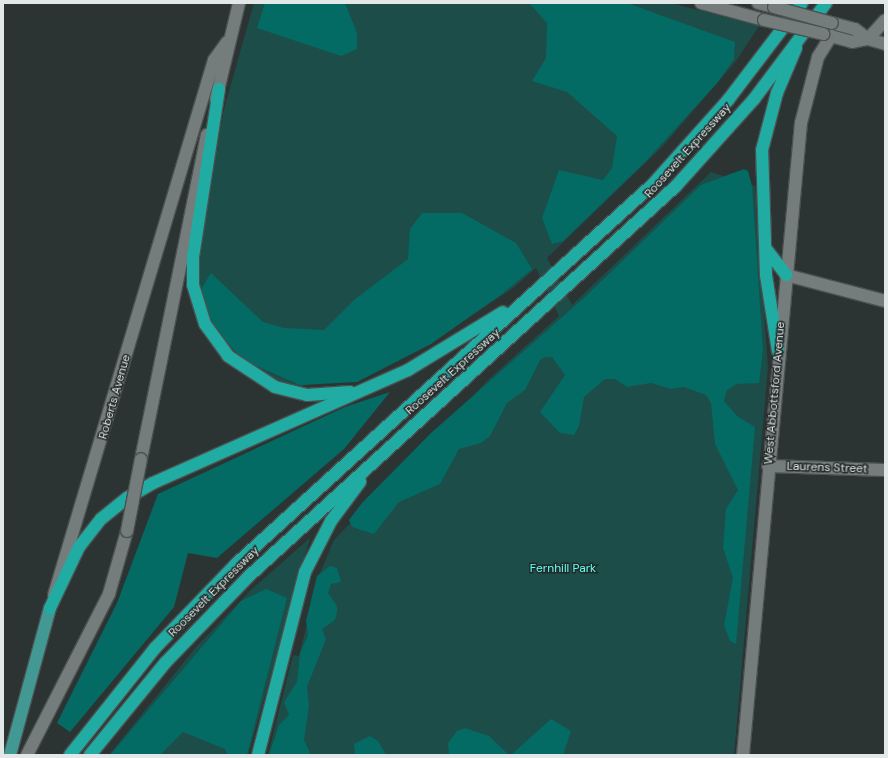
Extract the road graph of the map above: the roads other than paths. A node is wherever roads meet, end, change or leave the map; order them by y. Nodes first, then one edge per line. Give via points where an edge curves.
1 (239, 3) edge
2 (701, 3) edge
3 (760, 3) edge
4 (802, 3) edge
5 (826, 3) edge
6 (885, 20) edge
7 (827, 35) junction
8 (800, 37) junction
9 (868, 39) junction
10 (227, 42) junction
11 (885, 44) edge
12 (219, 89) junction
13 (765, 247) junction
14 (786, 275) junction
15 (543, 285) junction
16 (885, 301) edge
17 (778, 351) junction
18 (371, 387) junction
19 (386, 451) junction
20 (768, 466) junction
21 (885, 470) edge
22 (50, 608) junction
23 (10, 755) edge
24 (27, 755) edge
25 (70, 755) edge
26 (90, 755) edge
27 (258, 755) edge
28 (743, 755) edge

1 - 10 main road, Roberts Avenue
2 - 7 main road, bridge
3 - 9 main road, bridge via 855,29
4 - 15 highway, Roosevelt Expressway via 742,82 682,152 630,206
5 - 8 highway, Roosevelt Expressway
6 - 9 main road
7 - 9 main road via 852,42
7 - 14 main road, West Abbottsford Avenue via 803,111
8 - 13 highway via 764,134 762,166
8 - 19 highway, Roosevelt Expressway via 729,128 650,213
9 - 11 main road
10 - 12 main road, Roberts Avenue via 227,63
10 - 22 main road, Roberts Avenue via 214,60
12 - 18 highway via 193,257 193,285 205,324 228,356 275,387 323,395
12 - 24 main road, Roberts Avenue, bridge via 206,140 127,531 109,594
13 - 14 highway
13 - 17 highway
14 - 16 main road
14 - 17 main road, West Abbottsford Avenue
15 - 18 highway via 442,351
15 - 25 highway, Roosevelt Expressway via 236,564 155,648
17 - 20 main road, West Abbottsford Avenue
18 - 22 highway via 153,483 127,498 101,519 79,547
19 - 26 highway, Roosevelt Expressway via 219,605 165,663
19 - 27 highway via 331,521 312,554
20 - 21 main road, Laurens Street
20 - 28 main road, West Abbottsford Avenue
22 - 23 main road, Roberts Avenue

